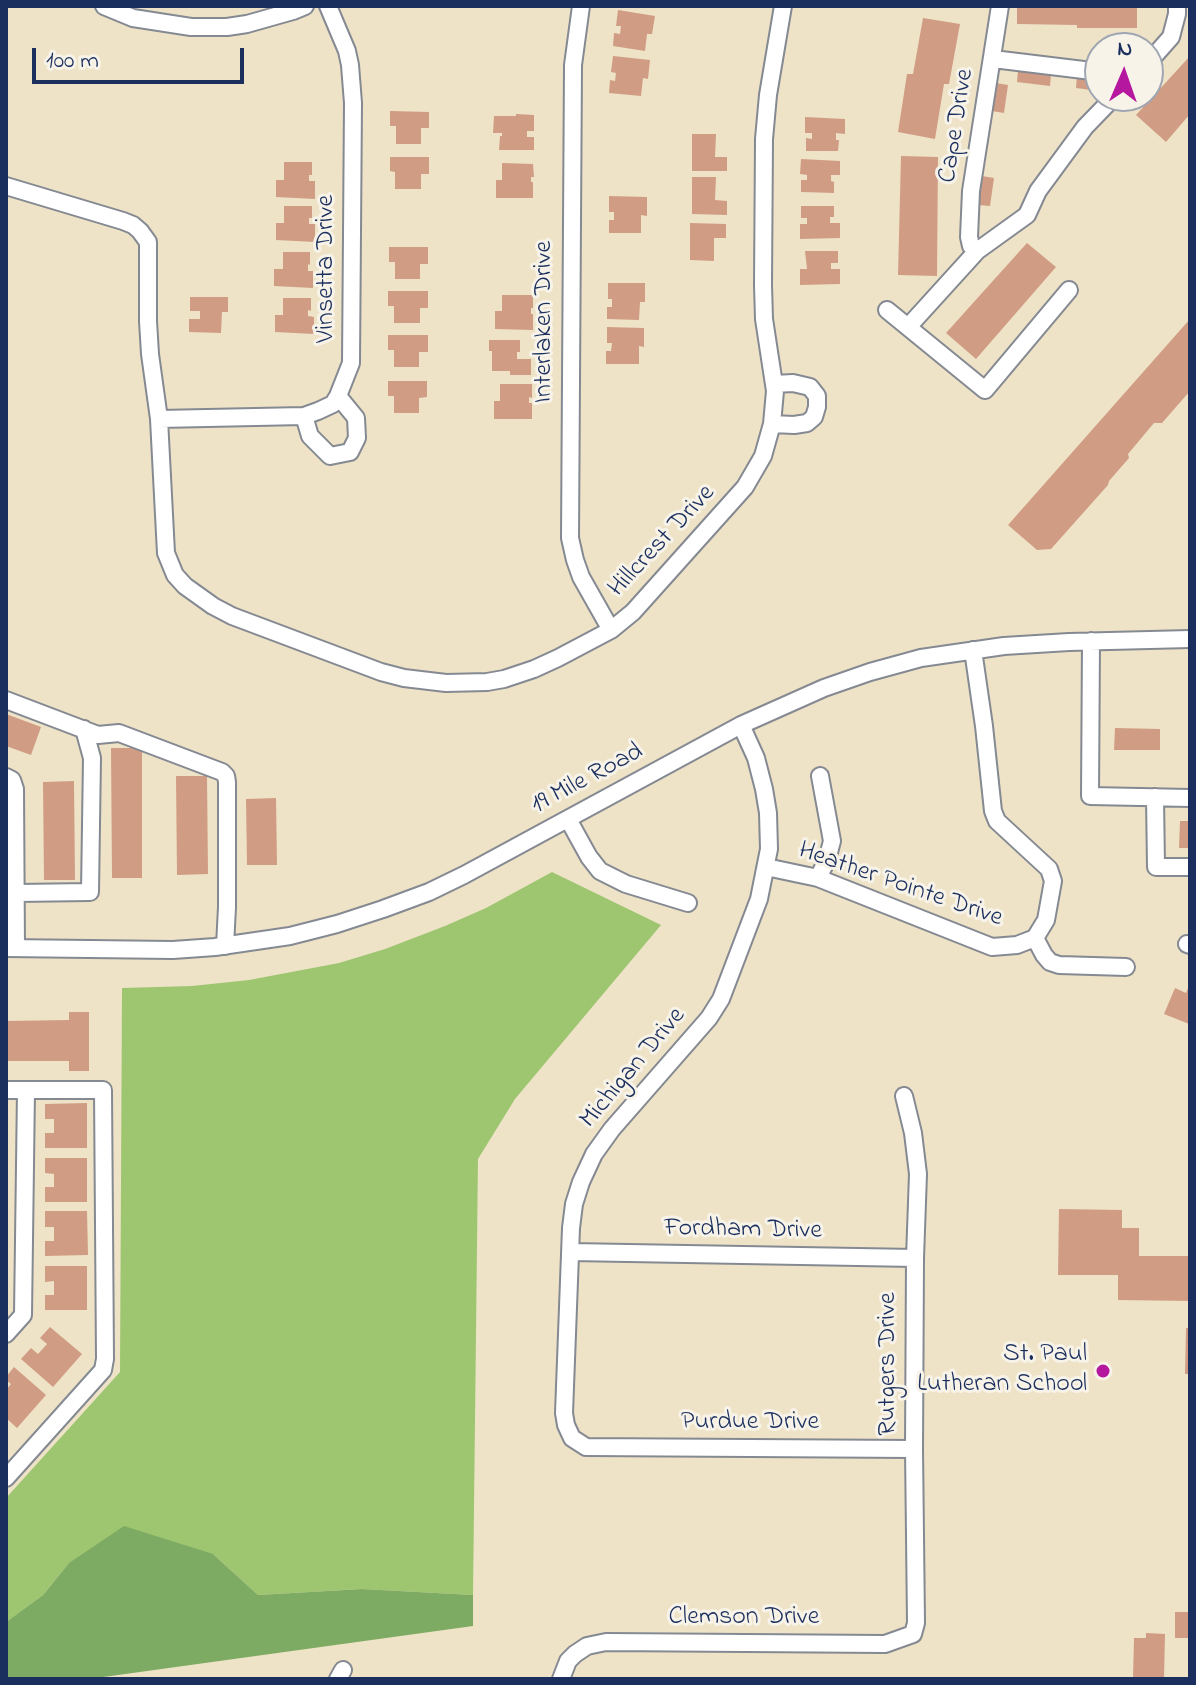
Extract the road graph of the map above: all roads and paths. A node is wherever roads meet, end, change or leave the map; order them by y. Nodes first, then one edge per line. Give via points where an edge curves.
1 (104, 6) edge
2 (305, 6) edge
3 (328, 6) edge
4 (581, 6) edge
5 (783, 6) edge
6 (1000, 6) edge
7 (1177, 6) edge
8 (1164, 45) edge
9 (993, 59) junction
10 (1084, 70) edge
11 (1100, 112) edge
12 (6, 186) edge
13 (977, 251) junction
14 (1069, 290) dead end
15 (887, 310) dead end
16 (908, 327) junction
17 (774, 384) junction
18 (338, 396) junction
19 (304, 416) junction
20 (159, 419) junction
21 (772, 424) junction
22 (611, 630) junction
23 (1190, 639) edge
24 (1091, 641) junction
25 (973, 650) junction
26 (6, 700) edge
27 (741, 725) junction
28 (84, 729) junction
29 (820, 776) dead end
30 (6, 777) edge
31 (1155, 797) junction
32 (1190, 798) edge
33 (568, 819) junction
34 (766, 867) junction
35 (1190, 867) edge
36 (818, 878) junction
37 (16, 893) junction
38 (688, 903) dead end
39 (1035, 938) junction
40 (225, 946) junction
41 (11, 948) edge
42 (1126, 967) dead end
43 (6, 1090) edge
44 (26, 1090) junction
45 (904, 1096) dead end
46 (571, 1252) junction
47 (915, 1258) junction
48 (6, 1334) edge
49 (586, 1447) joint
50 (914, 1449) junction
51 (6, 1478) edge
52 (913, 1634) joint
53 (561, 1679) edge

1 - 2 street via 158,23 209,27 247,24
3 - 18 street, Vinsetta Drive via 347,51 353,103 351,363
4 - 22 street, Interlaken Drive via 573,65 570,538 581,577
5 - 17 street, Hillcrest Drive via 764,139 764,319
6 - 9 street, Cape Drive
7 - 8 street via 1171,37
9 - 10 street
9 - 13 street, Cape Drive via 971,191 969,237
11 - 13 street via 1038,191 1027,215
12 - 20 street, Hillcrest Drive via 123,221 148,242 148,321
13 - 16 street
14 - 16 street via 985,390
15 - 16 street
17 - 21 street, Hillcrest Drive
17 - 21 street via 810,387 817,402 807,423
18 - 19 street via 333,404
18 - 19 street via 356,418 357,438 350,452 330,456 310,436
19 - 20 street
20 - 22 street, Hillcrest Drive via 166,553 185,586 232,616 381,672 446,683 504,679
21 - 22 street, Hillcrest Drive via 763,456 745,487 650,595
23 - 24 street, 19 Mile Road
24 - 25 street, 19 Mile Road
24 - 31 street via 1090,796
25 - 27 street, 19 Mile Road via 870,672
25 - 39 street, Heather Pointe Drive via 993,811 997,821 1049,869 1053,881 1046,920
26 - 28 street
27 - 33 street, 19 Mile Road
27 - 34 street, Michigan Drive via 767,800
28 - 37 street via 92,758 90,892
28 - 40 street via 98,735 119,733 226,776
29 - 36 street via 832,841
30 - 37 street via 15,789
31 - 32 street
31 - 35 street via 1156,867
33 - 38 street via 600,871
33 - 40 street, 19 Mile Road via 429,892 337,924
34 - 36 street, Heather Pointe Drive
34 - 46 street, Michigan Drive via 721,999 594,1154 574,1204
36 - 39 street, Heather Pointe Drive via 992,947
37 - 41 street
39 - 42 street via 1050,962 1059,965
40 - 41 street, 19 Mile Road
43 - 44 street
44 - 48 street via 23,1315
44 - 51 street via 103,1090 105,1359 103,1370
45 - 47 street, Rutgers Drive via 918,1174
46 - 47 street, Fordham Drive
46 - 49 street, Michigan Drive via 564,1413 572,1438
47 - 50 street, Rutgers Drive
49 - 50 street, Purdue Drive
50 - 52 street, Rutgers Drive
52 - 53 street, Clemson Drive via 885,1644 606,1642 575,1654

